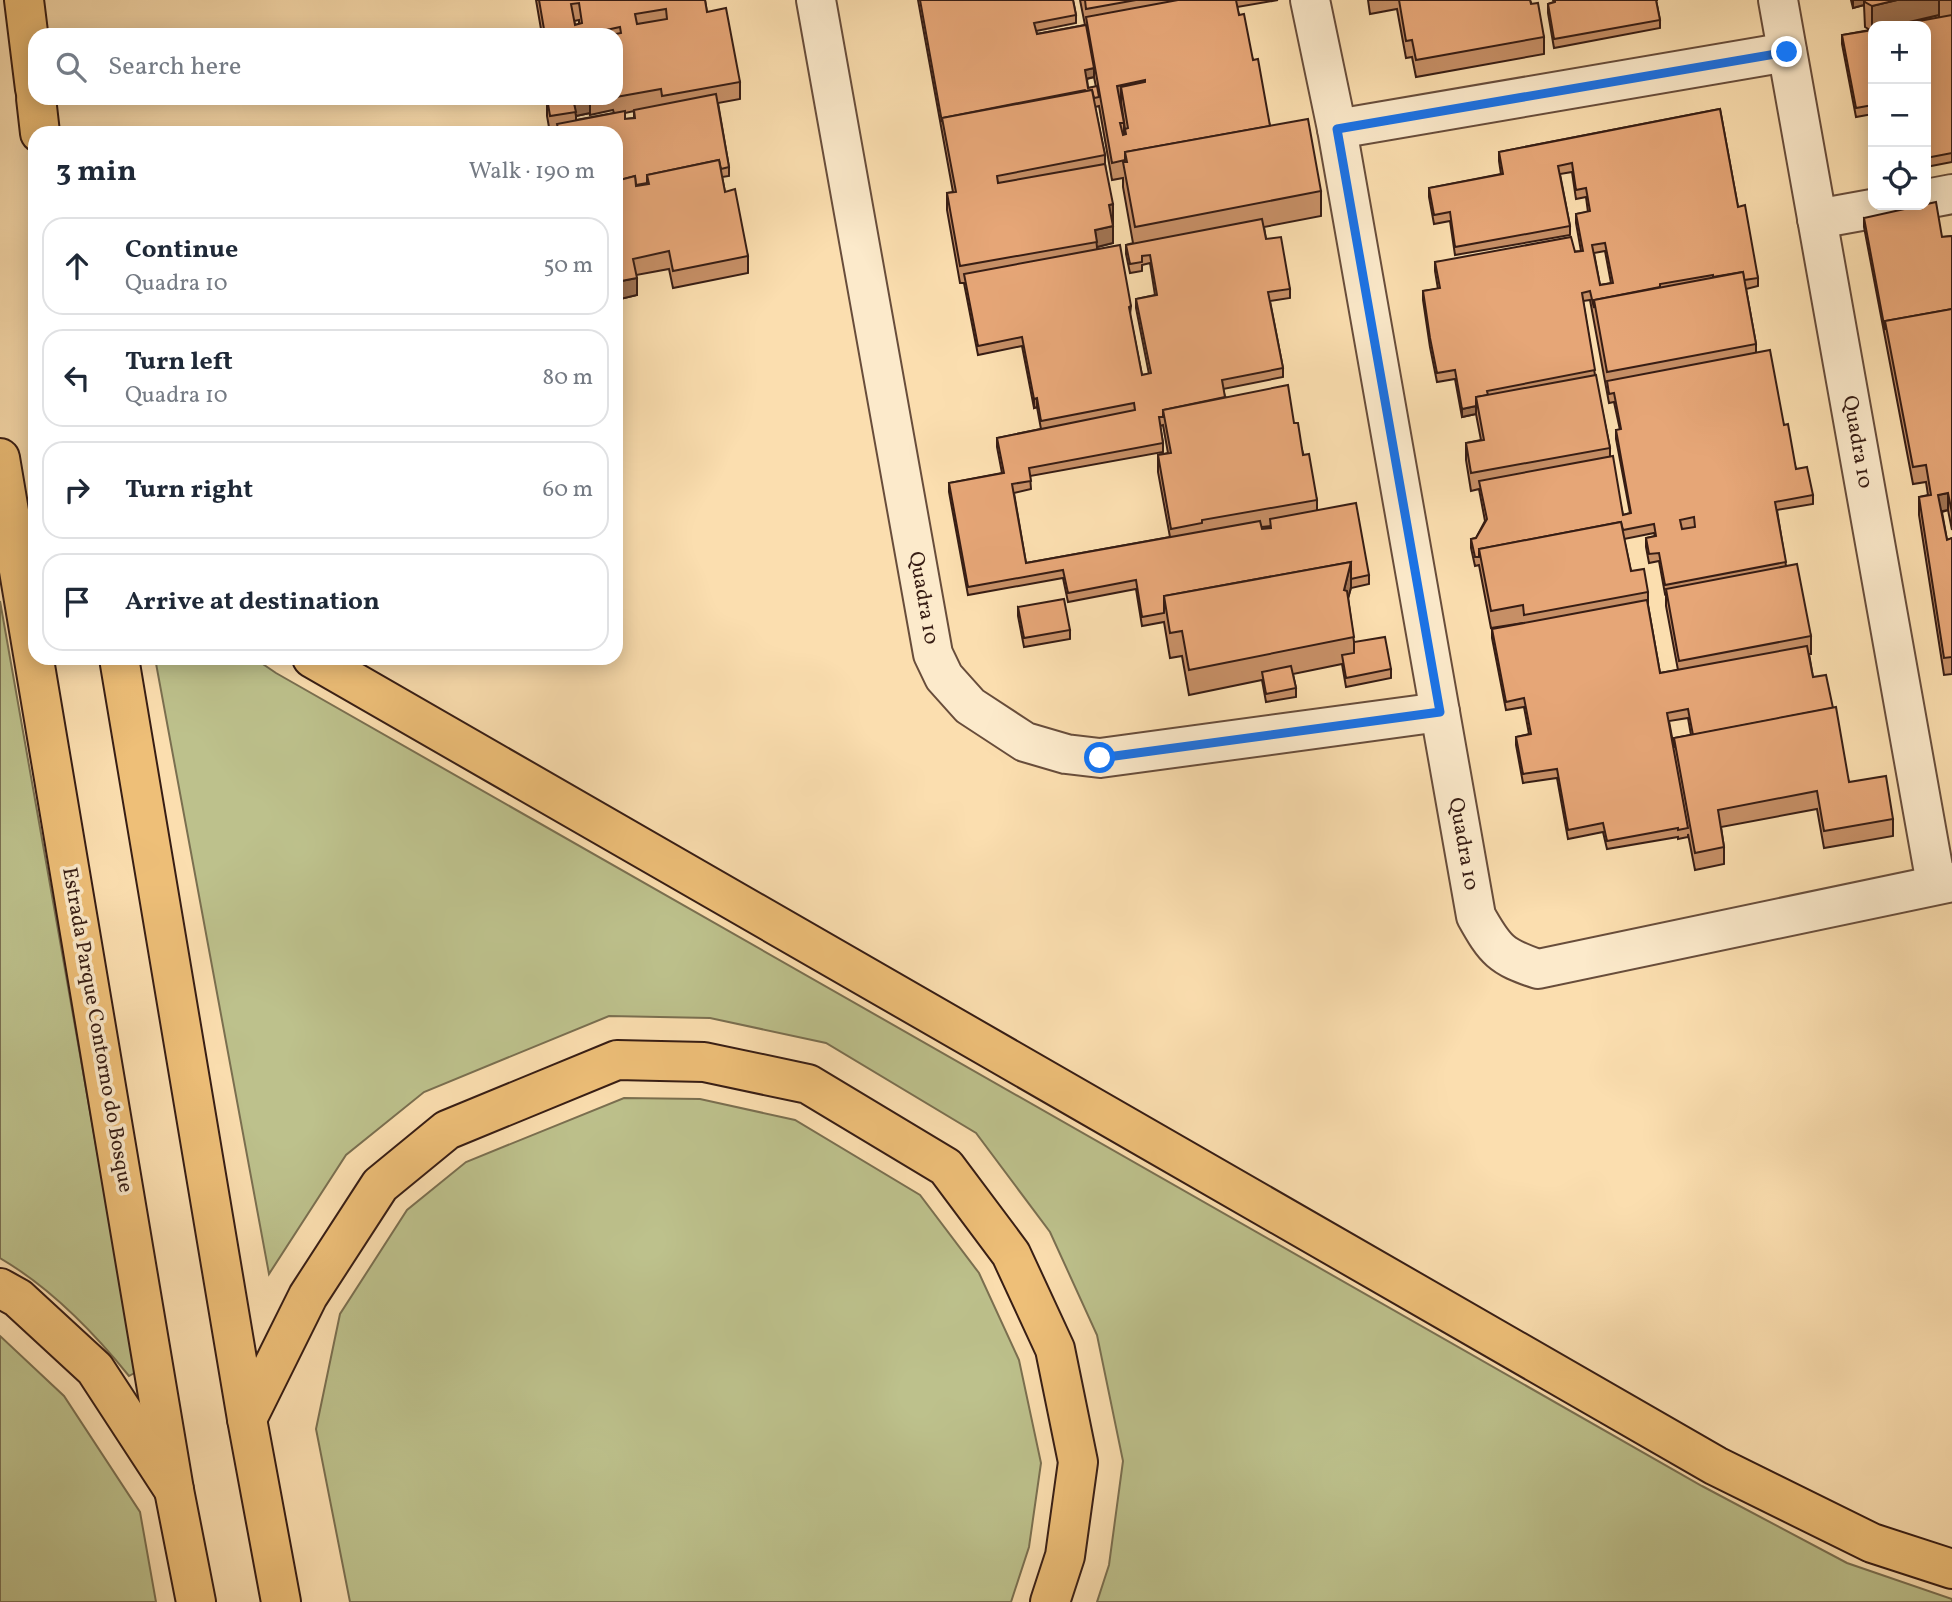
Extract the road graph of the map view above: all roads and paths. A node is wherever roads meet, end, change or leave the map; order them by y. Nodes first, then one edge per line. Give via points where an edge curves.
1 (24, 0) edge
2 (816, 0) edge
3 (1310, 0) edge
4 (1778, 0) edge
5 (28, 32) edge
6 (1787, 52) junction
7 (37, 105) edge
8 (39, 126) edge
9 (1337, 129) junction
10 (1952, 194) edge
11 (1931, 198) edge
12 (1868, 210) edge
13 (1817, 219) junction
14 (0, 457) edge
15 (28, 623) edge
16 (35, 665) edge
17 (120, 665) edge
18 (325, 665) edge
19 (1440, 712) junction
20 (1944, 883) edge
21 (0, 1288) edge
22 (247, 1419) junction
23 (174, 1490) junction
24 (1952, 1569) edge
25 (196, 1602) edge
26 (281, 1602) edge
27 (1050, 1602) edge

1 - 5 main road
2 - 19 street, Quadra 10 via 933,654 944,677 970,706 1025,742 1100,758
3 - 9 street, Quadra 10
4 - 6 street, Quadra 10
6 - 9 street
6 - 13 street, Quadra 10
7 - 8 main road
9 - 19 street, Quadra 10
10 - 11 street
12 - 13 street
13 - 20 street, Quadra 10
14 - 15 main road, Estrada Parque Contorno do Bosque
16 - 23 main road, Estrada Parque Contorno do Bosque
17 - 22 main road
18 - 24 main road via 1716,1466 1872,1542
19 - 20 street, Quadra 10 via 1476,916 1492,944 1514,961 1538,969
21 - 23 main road via 18,1298 94,1369
22 - 26 main road
22 - 27 main road via 308,1296 380,1185 447,1130 617,1060 704,1062 808,1084 946,1167 1011,1254 1055,1349 1078,1462 1065,1556
23 - 25 main road, Estrada Parque Contorno do Bosque

